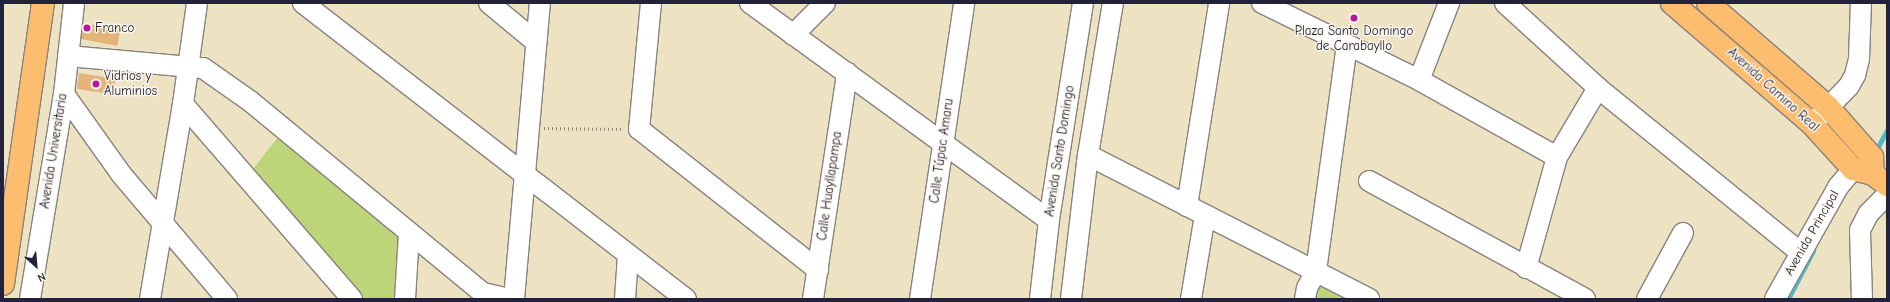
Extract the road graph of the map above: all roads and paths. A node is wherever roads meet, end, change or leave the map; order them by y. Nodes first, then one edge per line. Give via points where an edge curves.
1 (43, 3) edge
2 (74, 3) edge
3 (197, 3) edge
4 (303, 3) edge
5 (489, 3) edge
6 (540, 3) edge
7 (651, 3) edge
8 (750, 3) edge
9 (824, 3) edge
10 (964, 3) edge
11 (1083, 3) edge
12 (1113, 3) edge
13 (1220, 3) edge
14 (1262, 3) edge
15 (1449, 3) edge
16 (1505, 3) edge
17 (1672, 3) edge
18 (1708, 3) edge
19 (1858, 6) edge
20 (793, 35) junction
21 (536, 42) junction
22 (1347, 45) junction
23 (68, 56) junction
24 (187, 67) junction
25 (847, 73) junction
26 (1419, 80) junction
27 (1598, 88) junction
28 (64, 94) junction
29 (183, 104) junction
30 (1828, 107) junction
31 (1812, 124) junction
32 (530, 128) junction
33 (639, 129) junction
34 (943, 145) junction
35 (1088, 155) junction
36 (1557, 157) junction
37 (1871, 176) edge
38 (526, 177) junction
39 (1370, 181) dead end
40 (1887, 196) edge
41 (1187, 206) junction
42 (1205, 215) junction
43 (1049, 220) junction
44 (162, 225) junction
45 (1683, 233) dead end
46 (409, 234) junction
47 (1800, 252) junction
48 (628, 255) junction
49 (1526, 268) junction
50 (818, 270) junction
51 (1316, 271) junction
52 (3, 284) edge
53 (30, 299) edge
54 (150, 299) edge
55 (227, 299) edge
56 (352, 299) edge
57 (405, 299) edge
58 (508, 299) edge
59 (514, 299) edge
60 (625, 299) edge
61 (686, 299) edge
62 (813, 299) edge
63 (920, 299) edge
64 (1040, 299) edge
65 (1071, 299) edge
66 (1191, 299) edge
67 (1305, 299) edge
68 (1369, 299) edge
69 (1585, 299) edge
70 (1647, 299) edge
71 (1775, 299) edge
72 (1862, 299) edge

1 - 52 main road
2 - 23 street, Avenida Universitaria
3 - 24 street
4 - 38 street
5 - 21 street
6 - 21 street
7 - 33 street
8 - 20 street
9 - 20 street
10 - 34 street, Calle Túpac Amaru
11 - 43 street, Avenida Santo Domingo
12 - 35 street
13 - 41 street
14 - 22 street
15 - 26 street
16 - 27 street
17 - 31 main road, Avenida Camino Real
18 - 30 main road, Avenida Camino Real
19 - 30 street via 1859,59 1855,75 1849,86
20 - 25 street
21 - 32 street
22 - 26 street
22 - 51 street
23 - 24 street
23 - 28 street, Avenida Universitaria
24 - 29 street
24 - 46 street via 203,68 250,101
25 - 34 street
25 - 50 street, Calle Huayllapampa
26 - 36 street
27 - 36 street
27 - 47 street
28 - 44 street via 112,162
28 - 53 street, Avenida Universitaria
29 - 44 street
29 - 56 street
30 - 31 street
30 - 37 main road, Avenida Camino Real via 1872,157
31 - 37 main road, Avenida Camino Real
32 - 33 path
32 - 38 street
33 - 50 street
34 - 43 street
34 - 63 street, Calle Túpac Amaru
35 - 41 street
35 - 65 street
36 - 49 street
37 - 47 street, Avenida Principal via 1838,187
38 - 48 street
38 - 59 street
39 - 49 street
40 - 72 street via 1868,214 1860,230
41 - 42 street
42 - 51 street
42 - 66 street
43 - 64 street, Avenida Santo Domingo
44 - 54 street
44 - 55 street
45 - 70 street
46 - 57 street
46 - 58 street via 483,293
47 - 71 street, Avenida Principal
48 - 60 street
48 - 61 street
49 - 69 street
50 - 62 street, Calle Huayllapampa
51 - 67 street via 1307,288
51 - 68 street

